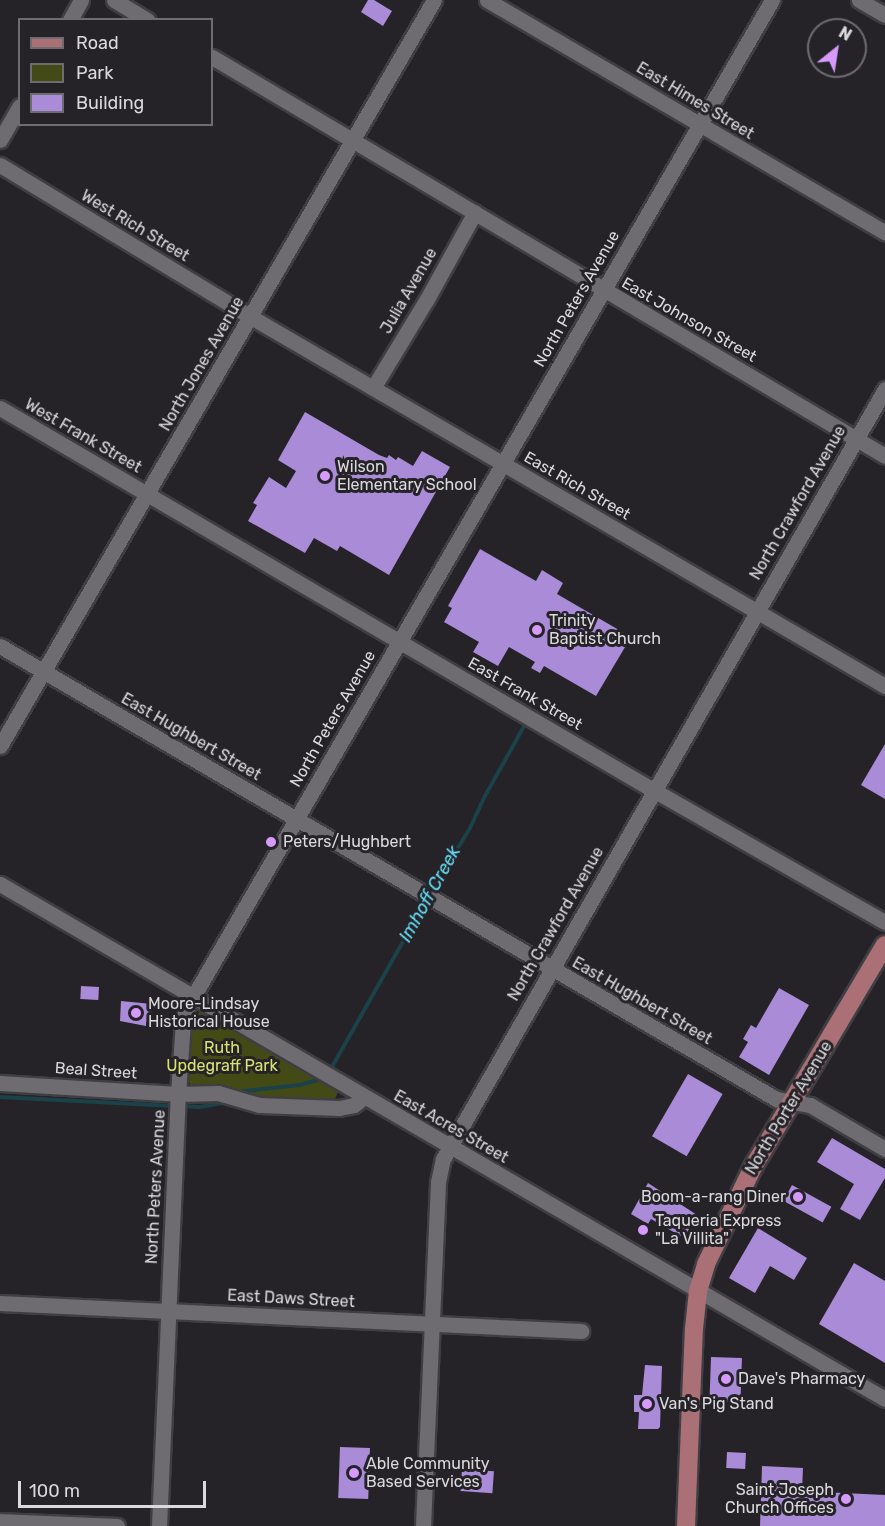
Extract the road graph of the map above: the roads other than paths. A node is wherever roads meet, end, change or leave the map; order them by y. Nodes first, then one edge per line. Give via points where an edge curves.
1 (81, 0) edge
2 (114, 0) edge
3 (434, 0) edge
4 (487, 0) edge
5 (772, 0) edge
6 (859, 0) edge
7 (885, 15) edge
8 (71, 18) edge
9 (144, 18) edge
10 (213, 58) edge
11 (18, 109) edge
12 (699, 125) junction
13 (0, 140) edge
14 (353, 140) junction
15 (0, 165) edge
16 (475, 212) junction
17 (885, 233) edge
18 (603, 290) junction
19 (250, 317) junction
20 (374, 388) junction
21 (885, 389) edge
22 (0, 408) edge
23 (856, 439) junction
24 (885, 456) edge
25 (502, 463) junction
26 (147, 495) junction
27 (757, 611) junction
28 (399, 641) junction
29 (0, 646) edge
30 (44, 672) junction
31 (885, 686) edge
32 (0, 746) edge
33 (655, 791) junction
34 (296, 819) junction
35 (0, 884) edge
36 (885, 922) edge
37 (885, 945) edge
38 (551, 969) junction
39 (193, 997) junction
40 (0, 1083) edge
41 (364, 1097) junction
42 (178, 1103) junction
43 (793, 1103) junction
44 (449, 1146) junction
45 (885, 1149) edge
46 (698, 1291) junction
47 (0, 1303) edge
48 (169, 1312) junction
49 (433, 1324) junction
50 (580, 1331) dead end
51 (885, 1399) edge
52 (0, 1521) edge
53 (117, 1526) edge
54 (159, 1526) edge
55 (423, 1526) edge
56 (686, 1526) edge

1 - 8 street
2 - 9 street
3 - 14 street, North Jones Avenue
4 - 12 street, East Himes Street
5 - 12 street, North Peters Avenue
6 - 7 street
10 - 14 street, East Johnson Street
11 - 13 street
12 - 17 street, East Himes Street
12 - 18 street, North Peters Avenue
14 - 16 street, East Johnson Street
14 - 19 street, North Jones Avenue
15 - 19 street, West Rich Street
16 - 18 street, East Johnson Street
16 - 20 street, Julia Avenue
18 - 23 street, East Johnson Street
18 - 25 street, North Peters Avenue
19 - 20 street, East Rich Street
19 - 26 street, North Jones Avenue
20 - 25 street, East Rich Street
21 - 23 street, North Crawford Avenue
22 - 26 street, West Frank Street
23 - 24 street, East Johnson Street
23 - 27 street, North Crawford Avenue
25 - 27 street, East Rich Street
25 - 28 street, North Peters Avenue
26 - 28 street, East Frank Street
26 - 30 street, North Jones Avenue
27 - 31 street, East Rich Street
27 - 33 street, North Crawford Avenue
28 - 33 street, East Frank Street
28 - 34 street, North Peters Avenue
29 - 30 street, East Hughbert Street
30 - 32 street, North Jones Avenue
30 - 34 street, East Hughbert Street
33 - 36 street, East Frank Street
33 - 38 street, North Crawford Avenue
34 - 38 street, East Hughbert Street
34 - 39 street, North Peters Avenue
35 - 39 street, East Acres Street
37 - 43 main road, North Porter Avenue
38 - 43 street, East Hughbert Street via 776,1099
38 - 44 street, North Crawford Avenue
39 - 41 street, East Acres Street
39 - 42 street, North Peters Avenue via 183,1021
40 - 42 street, Beal Street
41 - 42 street, Beal Street via 354,1105 339,1108 259,1105 218,1093
41 - 44 street, East Acres Street
42 - 48 street, North Peters Avenue
43 - 45 street, East Hughbert Street via 810,1105
43 - 46 main road, North Porter Avenue via 729,1213
44 - 46 street, East Acres Street
44 - 49 street, North Crawford Avenue via 438,1182
46 - 51 street, East Acres Street
46 - 56 main road, North Porter Avenue
47 - 48 street, East Daws Street
48 - 49 street, East Daws Street
48 - 54 street, North Peters Avenue
49 - 50 street, East Daws Street
49 - 55 street, North Crawford Avenue
52 - 53 street

